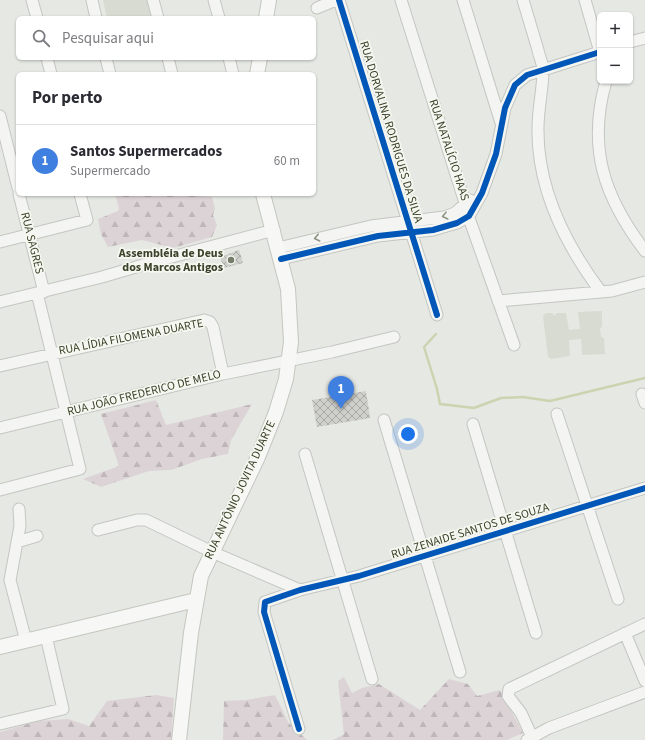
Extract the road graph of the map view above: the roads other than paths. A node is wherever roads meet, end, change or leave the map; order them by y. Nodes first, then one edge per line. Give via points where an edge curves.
1 (32, 0) edge
2 (92, 0) edge
3 (153, 0) edge
4 (214, 0) edge
5 (269, 0) edge
6 (337, 0) edge
7 (401, 0) edge
8 (463, 0) edge
9 (523, 0) edge
10 (585, 0) edge
11 (317, 8) dead end
12 (36, 16) edge
13 (96, 16) edge
14 (157, 16) edge
15 (218, 16) edge
16 (266, 16) edge
17 (645, 38) edge
18 (633, 41) edge
19 (599, 48) edge
20 (597, 53) edge
21 (46, 60) edge
22 (106, 60) edge
23 (168, 60) edge
24 (230, 60) edge
25 (260, 60) edge
26 (543, 69) junction
27 (50, 72) edge
28 (110, 72) edge
29 (172, 72) edge
30 (232, 72) edge
31 (257, 72) edge
32 (605, 84) edge
33 (0, 116) edge
34 (501, 123) junction
35 (16, 174) edge
36 (485, 184) junction
37 (20, 196) edge
38 (81, 196) edge
39 (264, 196) edge
40 (466, 204) junction
41 (468, 217) junction
42 (408, 221) junction
43 (274, 230) junction
44 (411, 233) junction
45 (29, 234) junction
46 (0, 242) edge
47 (645, 251) edge
48 (280, 254) junction
49 (645, 282) edge
50 (40, 292) junction
51 (601, 292) junction
52 (498, 301) junction
53 (0, 302) edge
54 (437, 315) dead end
55 (394, 337) dead end
56 (514, 345) dead end
57 (52, 353) junction
58 (288, 361) junction
59 (0, 366) edge
60 (223, 374) junction
61 (66, 412) junction
62 (557, 414) dead end
63 (384, 420) dead end
64 (473, 424) dead end
65 (0, 428) edge
66 (305, 454) dead end
67 (645, 488) edge
68 (0, 490) edge
69 (588, 506) junction
70 (20, 509) dead end
71 (98, 530) dead end
72 (504, 532) junction
73 (37, 536) dead end
74 (17, 542) junction
75 (212, 552) junction
76 (424, 556) junction
77 (342, 581) junction
78 (300, 590) junction
79 (618, 599) dead end
80 (196, 600) junction
81 (645, 624) edge
82 (536, 633) dead end
83 (625, 633) junction
84 (46, 636) junction
85 (26, 641) junction
86 (0, 647) edge
87 (460, 672) dead end
88 (372, 679) dead end
89 (645, 681) edge
90 (645, 692) edge
91 (0, 724) edge
92 (299, 729) dead end
93 (529, 739) edge
94 (180, 740) edge

1 - 12 street
2 - 13 street
3 - 14 street
4 - 15 street
5 - 16 main road
6 - 11 street
6 - 42 street, RUA DORVALINA RODRIGUES DA SILVA
7 - 40 street, RUA NATALÍCIO HAAS
8 - 34 street
9 - 26 street
10 - 19 street
17 - 18 street
20 - 26 street
21 - 27 street
22 - 28 street
23 - 29 street
24 - 30 street
25 - 31 main road
26 - 34 street via 527,74 515,85 508,98
26 - 51 street via 538,129 540,155 547,187 567,242
32 - 47 street via 598,109 597,125 601,161 618,211
33 - 35 street
34 - 36 street via 496,154
36 - 40 street
36 - 41 street via 479,202
37 - 45 street, RUA SAGRES
38 - 45 street via 87,220
39 - 43 main road, RUA ANTÔNIO JOVITA DUARTE
40 - 41 street, RUA NATALÍCIO HAAS
40 -> 42 street via 455,213
41 - 44 street via 449,226
41 - 52 street, RUA NATALÍCIO HAAS
42 - 44 street, RUA DORVALINA RODRIGUES DA SILVA
42 -> 48 street via 371,226
43 - 48 main road, RUA ANTÔNIO JOVITA DUARTE
43 - 50 street
44 - 48 street via 378,236
44 - 54 street, RUA DORVALINA RODRIGUES DA SILVA
45 - 46 street
45 - 50 street, RUA SAGRES
48 - 58 main road, RUA ANTÔNIO JOVITA DUARTE via 288,289 291,342
49 - 51 street
50 - 53 street
50 - 57 street, RUA SAGRES
51 - 52 street
52 - 56 street, RUA NATALÍCIO HAAS
55 - 58 street, RUA JOÃO FREDERICO DE MELO
57 - 59 street, RUA LÍDIA FILOMENA DUARTE
57 - 60 street, RUA LÍDIA FILOMENA DUARTE via 204,320 214,327
57 - 61 street, RUA SAGRES
58 - 60 street, RUA JOÃO FREDERICO DE MELO
58 - 75 main road, RUA ANTÔNIO JOVITA DUARTE via 286,379 276,412 258,457
60 - 61 street, RUA JOÃO FREDERICO DE MELO
61 - 65 street, RUA JOÃO FREDERICO DE MELO
61 - 68 street, RUA SAGRES via 80,469
62 - 69 street
63 - 76 street
64 - 72 street
66 - 77 street
67 - 69 street, RUA ZENAIDE SANTOS DE SOUZA
69 - 72 street, RUA ZENAIDE SANTOS DE SOUZA
69 - 79 street
70 - 74 street
71 - 75 street via 146,520
72 - 76 street, RUA ZENAIDE SANTOS DE SOUZA
72 - 82 street
73 - 74 street
74 - 85 street via 10,580
75 - 78 street
75 - 80 main road, RUA ANTÔNIO JOVITA DUARTE via 201,576
76 - 77 street, RUA ZENAIDE SANTOS DE SOUZA
76 - 87 street
77 - 78 street, RUA ZENAIDE SANTOS DE SOUZA
77 - 88 street
78 - 92 street, RUA ZENAIDE SANTOS DE SOUZA via 265,602 264,607
80 - 84 main road
80 - 94 main road, RUA ANTÔNIO JOVITA DUARTE
81 - 83 street
83 - 89 street
83 - 93 street via 508,688 508,696 521,713
84 - 85 main road
84 - 91 street via 62,709
85 - 86 main road
90 - 93 street via 549,728

